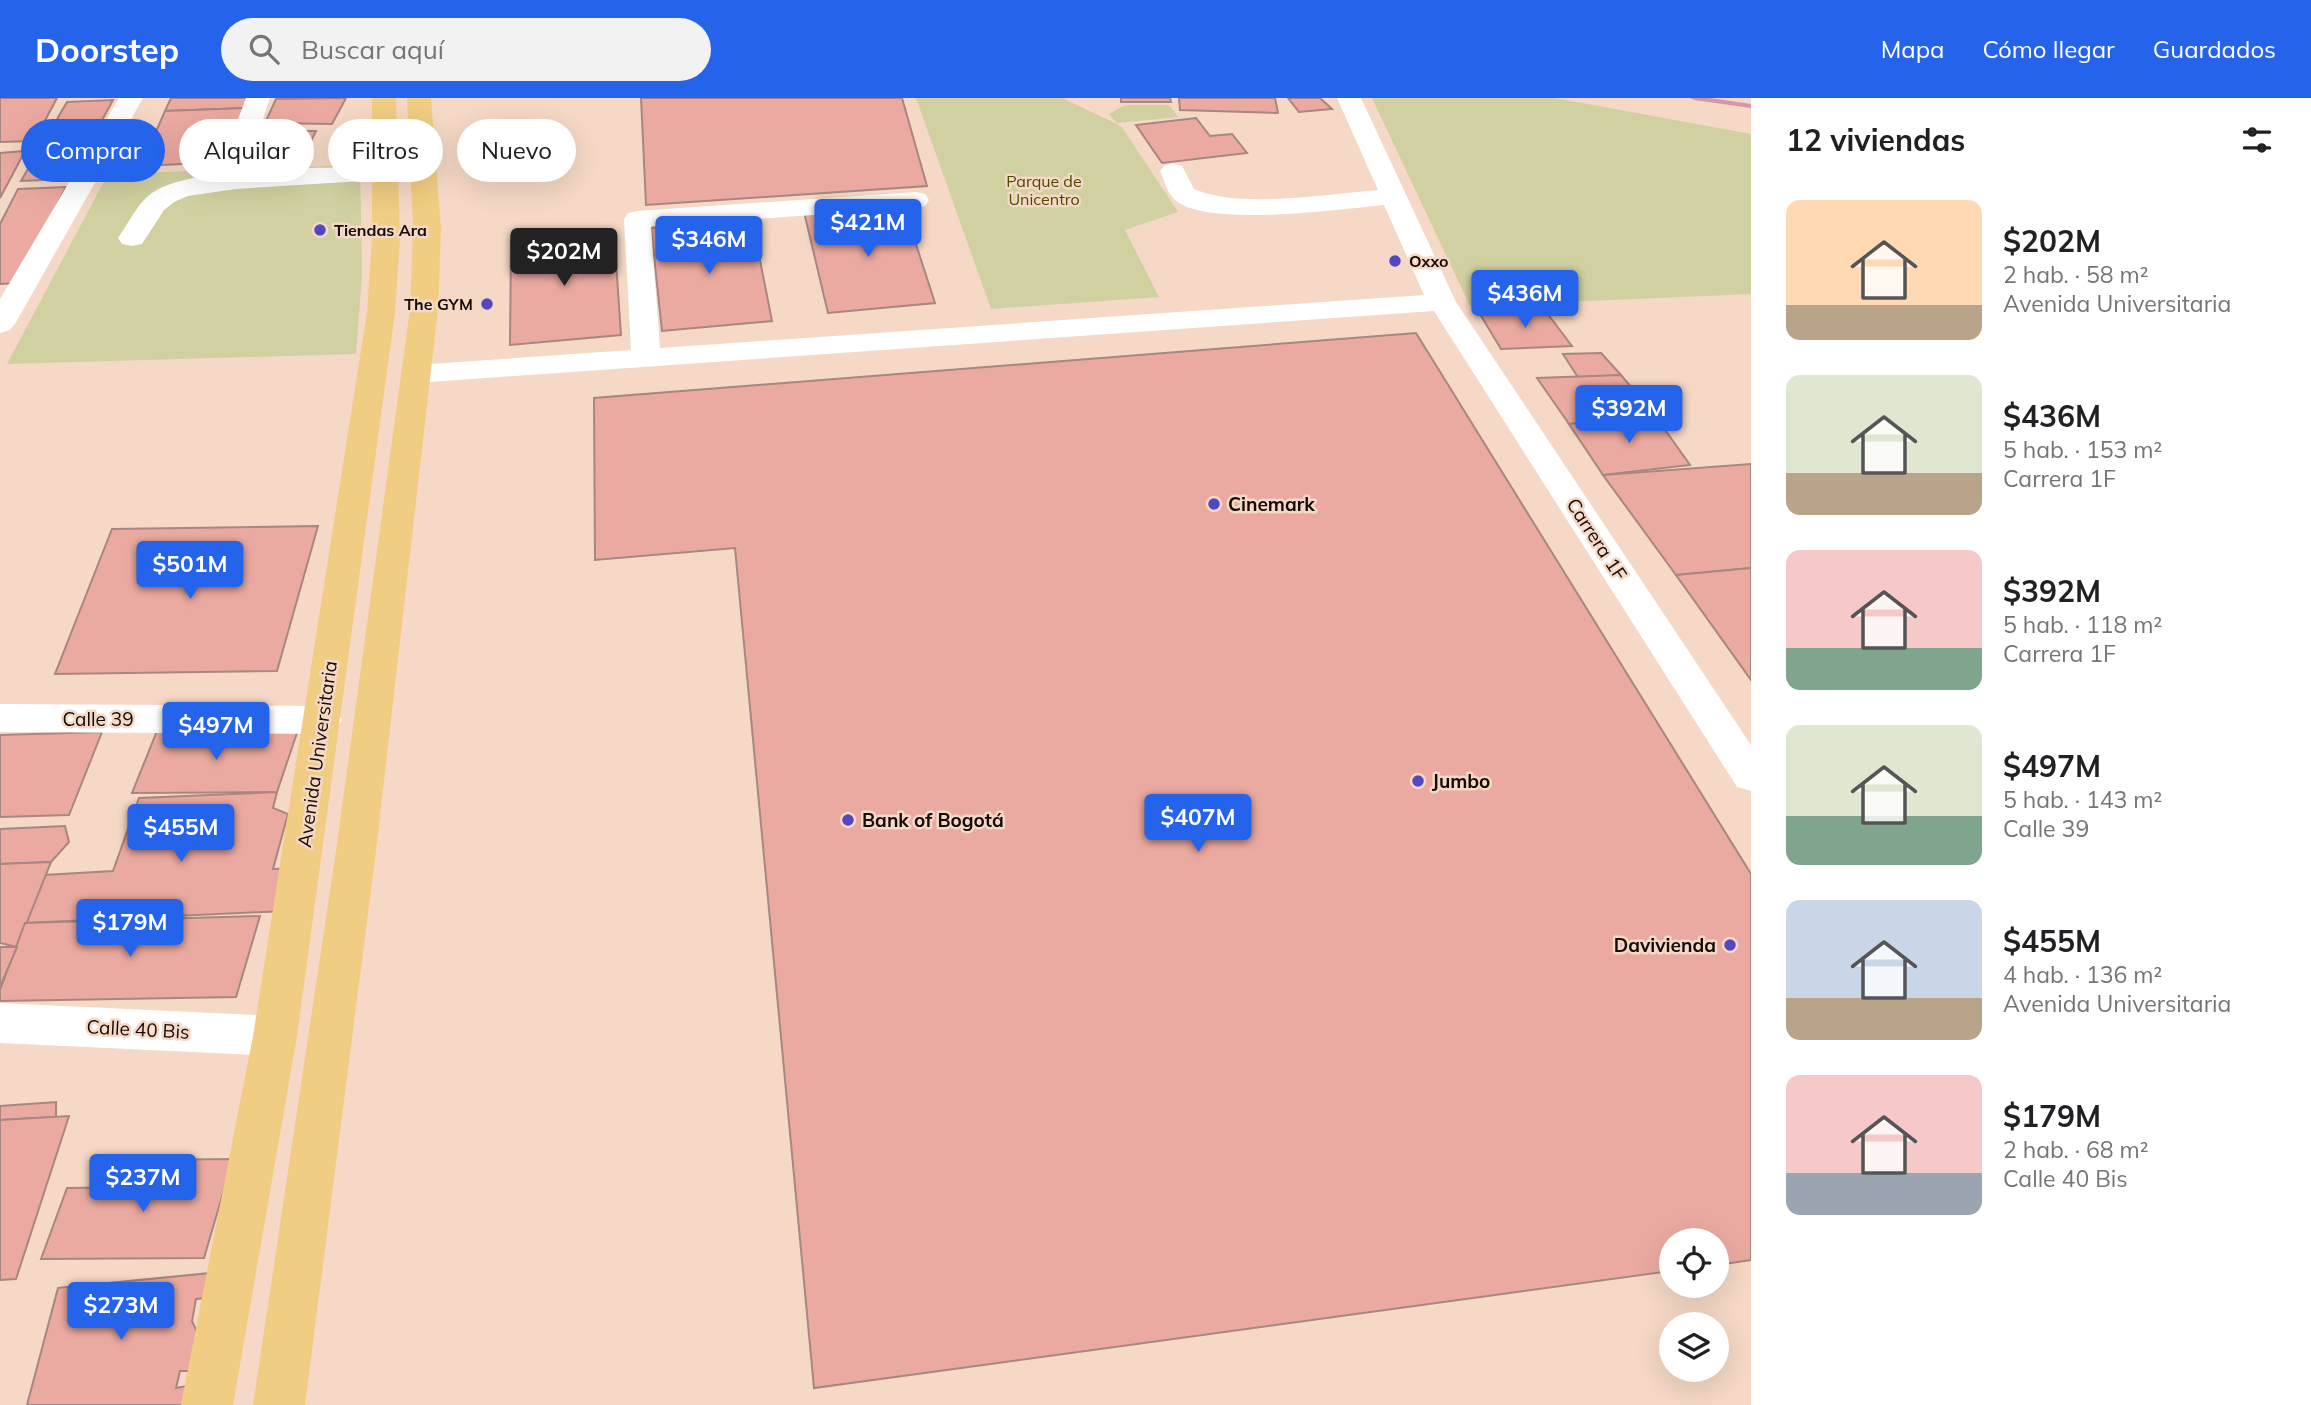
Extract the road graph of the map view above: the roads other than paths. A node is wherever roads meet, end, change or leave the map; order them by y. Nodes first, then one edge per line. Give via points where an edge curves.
1 (131, 98) edge
2 (258, 98) edge
3 (384, 98) edge
4 (419, 98) edge
5 (1349, 98) edge
6 (251, 119) edge
7 (384, 119) edge
8 (1173, 172) dead end
9 (328, 177) edge
10 (385, 182) edge
11 (1394, 196) junction
12 (916, 200) dead end
13 (132, 238) dead end
14 (1442, 302) junction
15 (0, 324) edge
16 (646, 359) junction
17 (416, 374) junction
18 (0, 718) edge
19 (323, 720) junction
20 (1751, 775) edge
21 (0, 1023) edge
22 (275, 1036) junction
23 (207, 1405) edge
24 (279, 1405) edge

1 - 15 street
2 - 6 street
3 - 7 main road, Avenida Universitaria
4 - 17 main road via 427,229
5 - 11 street, Carrera 1F
8 - 11 street via 1184,195 1202,204 1231,207
9 - 13 street via 183,187 155,203
10 - 19 main road, Avenida Universitaria via 381,312
11 - 14 street, Carrera 1F
12 - 16 street via 637,219
14 - 16 street
14 - 20 street, Carrera 1F
16 - 17 street
17 - 24 main road
18 - 19 street, Calle 39
19 - 22 main road, Avenida Universitaria
21 - 22 street, Calle 40 Bis
22 - 23 main road, Avenida Universitaria

